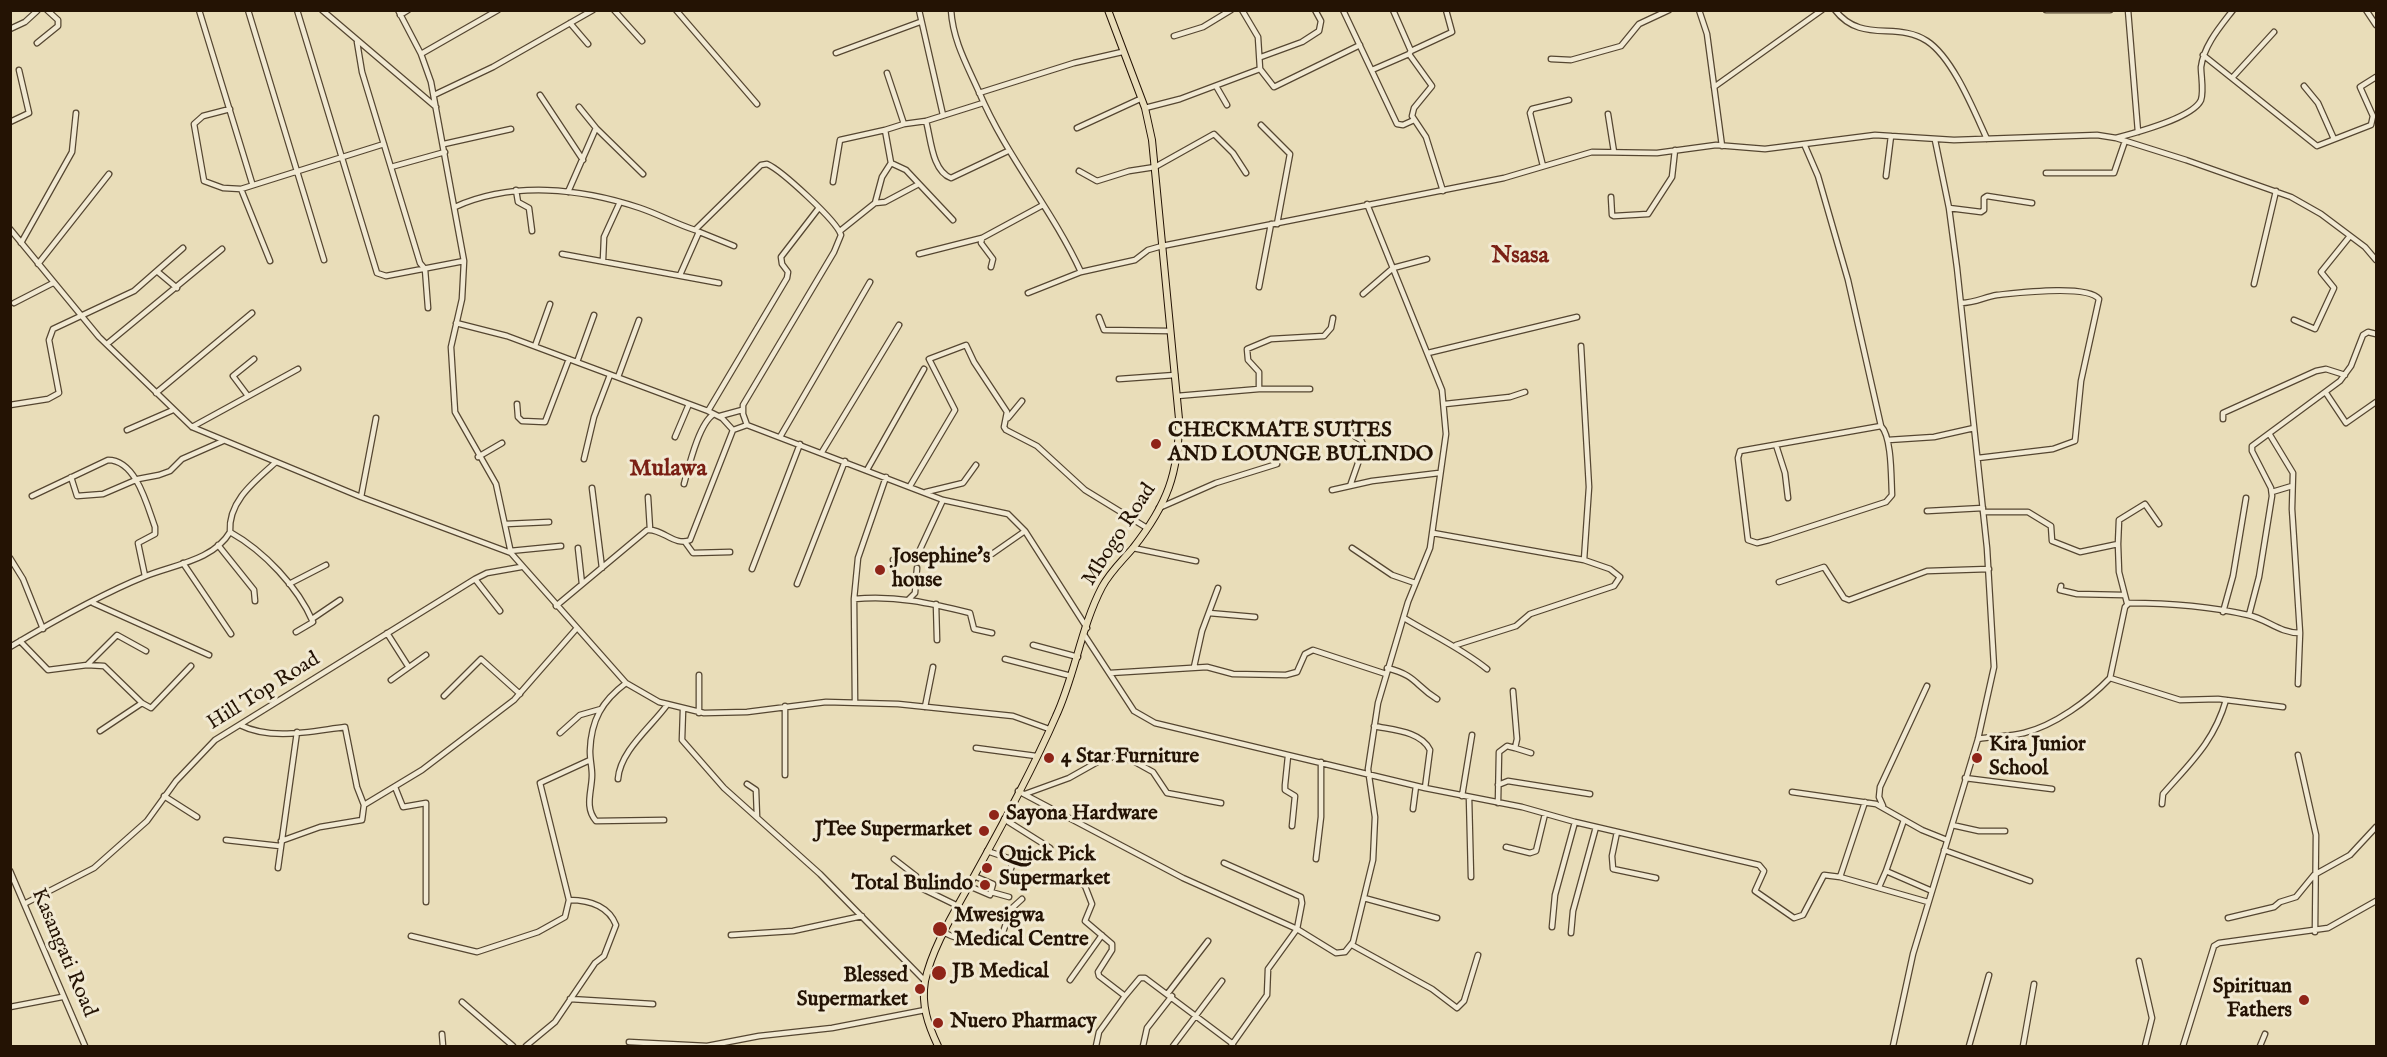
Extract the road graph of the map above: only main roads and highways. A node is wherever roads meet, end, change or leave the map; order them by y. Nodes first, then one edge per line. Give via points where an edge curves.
1 (1107, 10) edge
2 (938, 1047) edge

1 - 2 main road, Mbogo Road via 1145,108 1155,167 1177,396 1178,457 1172,485 1159,508 1102,588 1071,676 1022,792 945,933 926,981 925,1010

